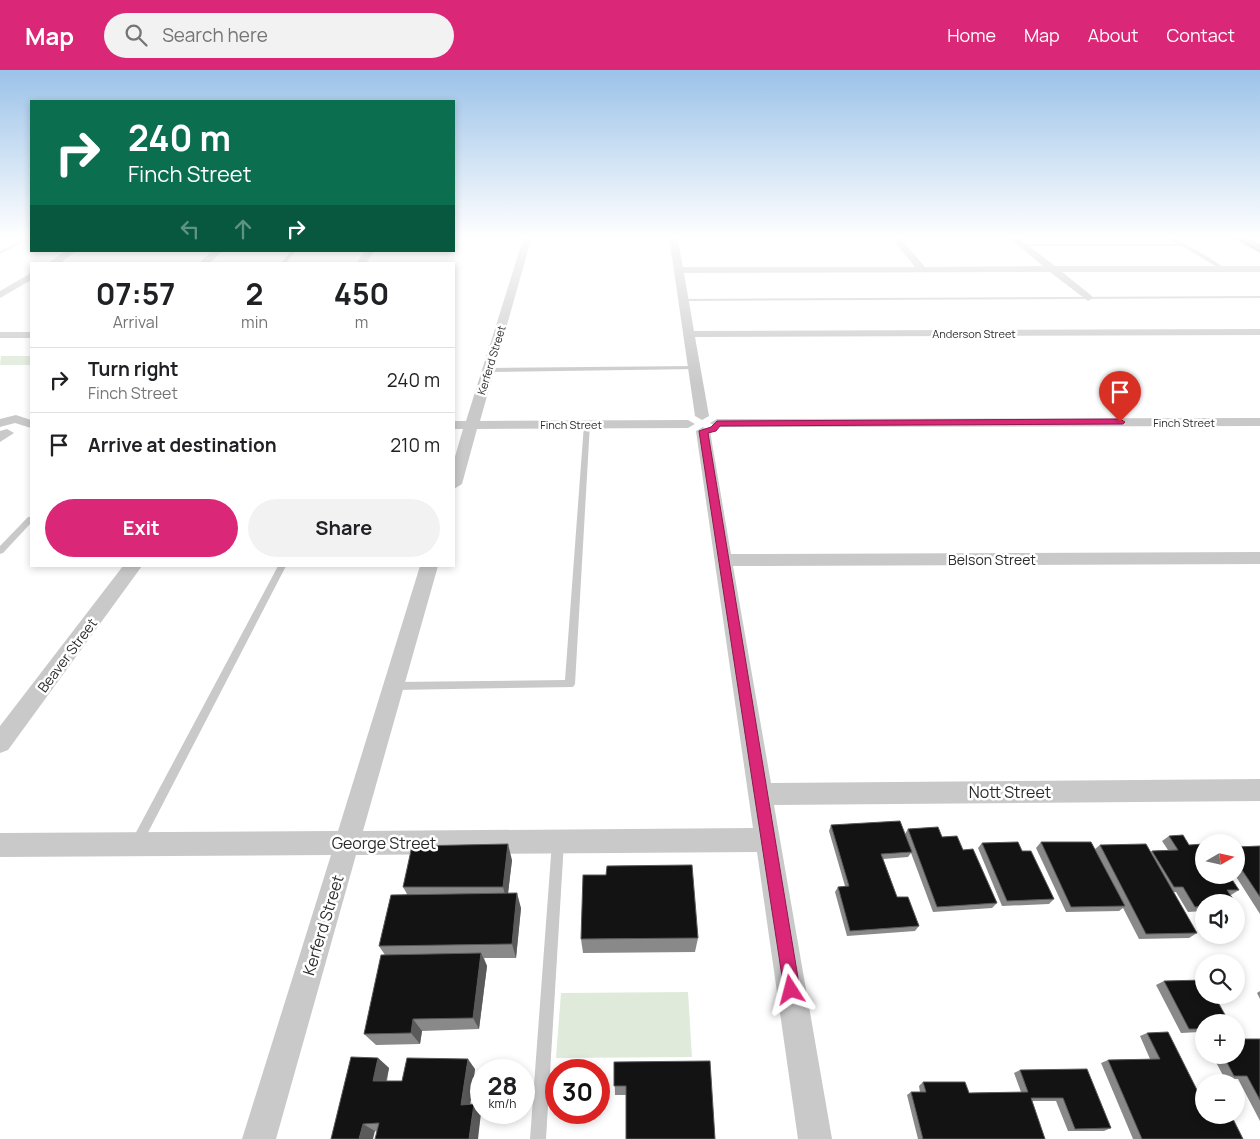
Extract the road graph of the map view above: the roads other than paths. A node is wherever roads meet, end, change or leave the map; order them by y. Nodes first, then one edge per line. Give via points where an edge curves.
1 (15, 286) edge
2 (513, 286) edge
3 (681, 286) edge
4 (1073, 286) edge
5 (0, 295) edge
6 (1260, 297) edge
7 (1088, 298) junction
8 (683, 300) junction
9 (1260, 332) edge
10 (688, 334) junction
11 (0, 335) edge
12 (30, 335) edge
13 (694, 368) junction
14 (488, 370) junction
15 (1260, 422) edge
16 (702, 423) junction
17 (471, 424) junction
18 (587, 424) junction
19 (455, 425) edge
20 (455, 480) edge
21 (30, 520) edge
22 (0, 551) edge
23 (1260, 558) edge
24 (724, 560) junction
25 (132, 567) edge
26 (281, 567) edge
27 (429, 567) edge
28 (394, 686) junction
29 (0, 744) edge
30 (1260, 790) edge
31 (760, 794) junction
32 (768, 840) junction
33 (558, 841) junction
34 (347, 843) junction
35 (136, 844) junction
36 (0, 845) edge
37 (259, 1139) edge
38 (538, 1139) edge
39 (815, 1139) edge

1 - 5 street
2 - 14 street, Kerferd Street
3 - 8 street
4 - 7 street
6 - 7 lane
7 - 8 lane
8 - 10 street
9 - 10 street, Anderson Street
10 - 13 street
11 - 12 street
13 - 14 lane
13 - 16 street
14 - 17 street, Kerferd Street
15 - 16 street, Finch Street
16 - 18 street, Finch Street
16 - 24 street
17 - 18 street, Finch Street
17 - 19 street, Finch Street
17 - 20 street, Kerferd Street
18 - 28 lane via 570,684
21 - 22 lane
23 - 24 street, Belson Street
24 - 31 street
25 - 29 street, Beaver Street
26 - 35 lane
27 - 28 street, Kerferd Street
28 - 34 street, Kerferd Street
30 - 31 street, Nott Street
31 - 32 street
32 - 33 street, George Street
32 - 39 street
33 - 34 street, George Street
33 - 38 lane
34 - 35 street, George Street
34 - 37 street, Kerferd Street
35 - 36 street, George Street

